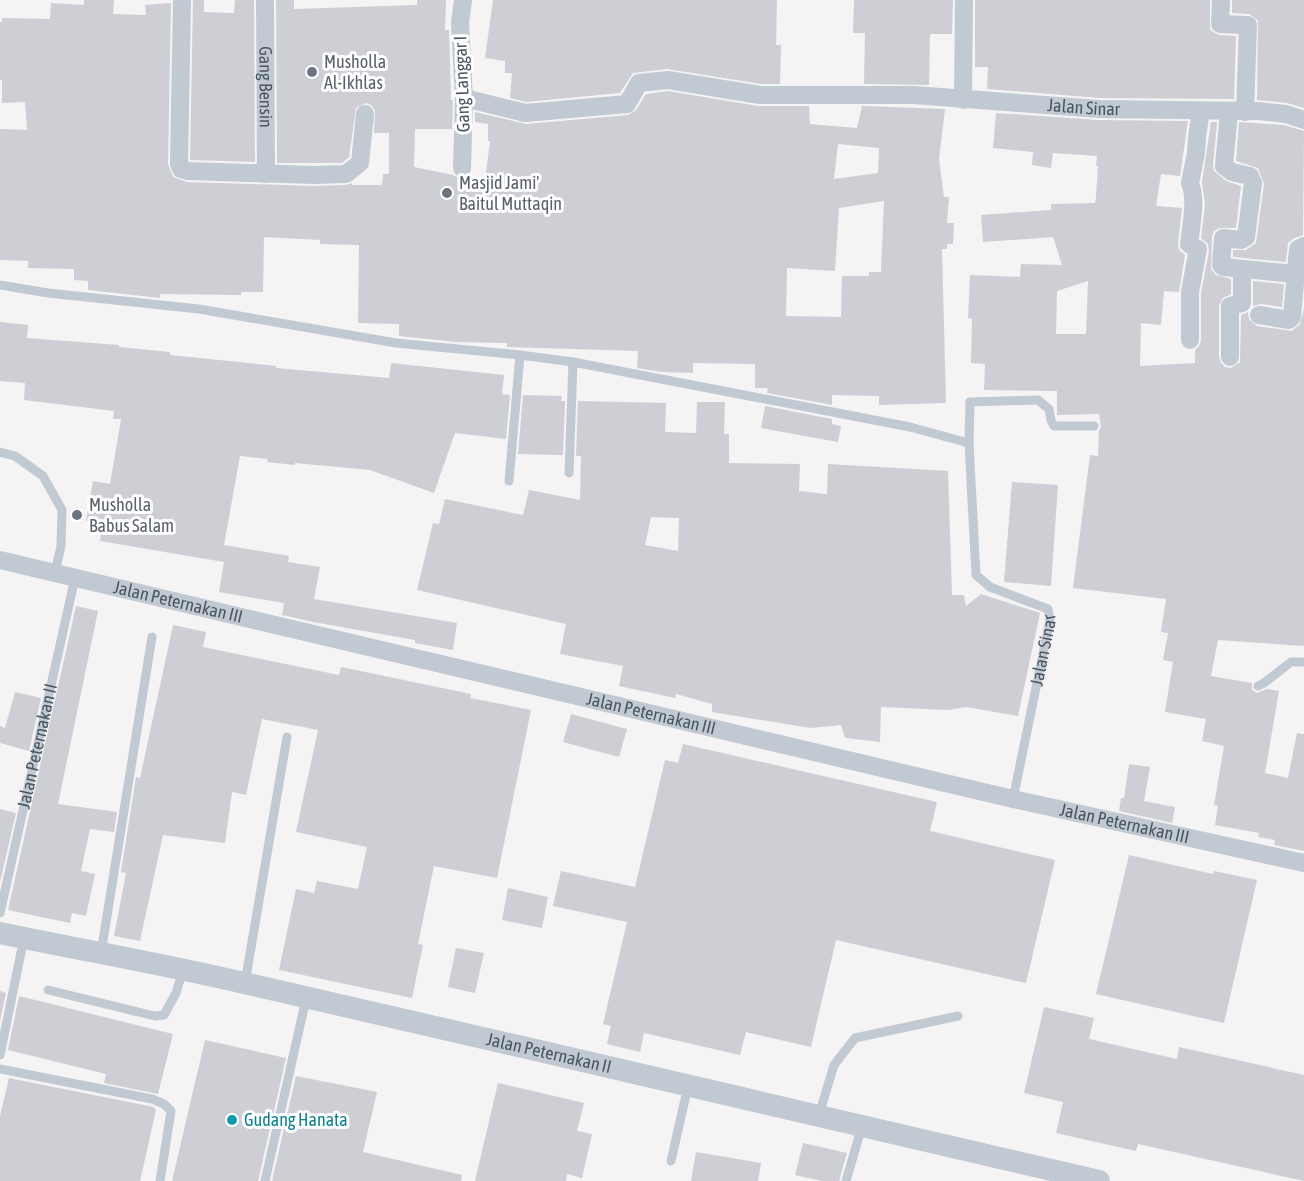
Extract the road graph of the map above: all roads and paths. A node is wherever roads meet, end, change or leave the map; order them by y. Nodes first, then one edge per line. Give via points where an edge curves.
1 (182, 0) edge
2 (265, 0) edge
3 (463, 0) edge
4 (964, 0) edge
5 (1221, 0) edge
6 (464, 98) junction
7 (963, 100) junction
8 (1202, 111) junction
9 (1237, 112) junction
10 (365, 114) dead end
11 (1304, 120) edge
12 (462, 168) dead end
13 (266, 174) junction
14 (1304, 246) edge
15 (1242, 269) junction
16 (1294, 274) junction
17 (0, 285) edge
18 (1299, 297) edge
19 (1259, 315) dead end
20 (1190, 340) dead end
21 (520, 355) junction
22 (1230, 357) dead end
23 (573, 362) junction
24 (1094, 426) dead end
25 (969, 443) junction
26 (0, 452) edge
27 (569, 473) dead end
28 (509, 481) dead end
29 (0, 560) edge
30 (55, 573) junction
31 (75, 578) junction
32 (152, 637) dead end
33 (1304, 662) edge
34 (1258, 686) dead end
35 (287, 737) dead end
36 (1013, 799) junction
37 (1304, 862) edge
38 (0, 913) edge
39 (0, 933) edge
40 (24, 938) junction
41 (101, 953) junction
42 (183, 970) junction
43 (245, 983) junction
44 (48, 990) dead end
45 (306, 999) junction
46 (958, 1016) dead end
47 (0, 1055) edge
48 (0, 1069) edge
49 (688, 1086) junction
50 (819, 1114) junction
51 (862, 1125) junction
52 (671, 1161) dead end
53 (1057, 1176) edge
54 (160, 1181) edge
55 (266, 1181) edge
56 (846, 1181) edge
57 (1099, 1181) edge

1 - 13 street via 181,169
2 - 13 street, Gang Bensin
3 - 6 street, Gang Langgar I via 460,23
4 - 7 street
5 - 9 street via 1220,24 1248,25
6 - 7 street, Jalan Sinar via 525,113 616,105 627,104 639,83 668,80 760,95 914,95
6 - 12 street, Gang Langgar I
7 - 8 street, Jalan Sinar
8 - 9 street, Jalan Sinar
8 - 20 street via 1190,183 1189,244 1198,249 1190,292
9 - 11 street, Jalan Sinar via 1286,114
9 - 15 street via 1224,166 1250,176 1253,183 1246,237 1223,238 1221,265
10 - 13 street via 360,163 346,174
14 - 16 street via 1298,249
15 - 16 street
15 - 22 street via 1242,303 1230,306
16 - 18 street
17 - 21 lane via 199,309 396,344
18 - 19 street via 1291,318
21 - 23 lane
21 - 28 lane
23 - 25 lane via 910,427
23 - 27 lane
24 - 25 lane, Jalan Sinar via 1054,426 1049,409 1038,399 970,402
25 - 36 lane, Jalan Sinar via 976,575 990,587 1048,609 1050,620
26 - 30 lane via 15,456 43,476 62,510
29 - 30 street, Jalan Peternakan III
30 - 31 street, Jalan Peternakan III
31 - 36 street, Jalan Peternakan III
31 - 38 lane, Jalan Peternakan II
32 - 41 lane
33 - 34 lane via 1291,662
35 - 43 lane
36 - 37 street, Jalan Peternakan III
39 - 40 street, Jalan Peternakan II
40 - 41 street, Jalan Peternakan II
40 - 47 lane
41 - 42 street, Jalan Peternakan II
42 - 43 street, Jalan Peternakan II
42 - 44 lane via 164,1015
43 - 45 street, Jalan Peternakan II
45 - 49 street, Jalan Peternakan II
45 - 55 lane
46 - 50 lane via 855,1038 834,1065
48 - 54 lane via 164,1104 171,1111 171,1123
49 - 50 street, Jalan Peternakan II
49 - 52 lane
50 - 51 street, Jalan Peternakan II
51 - 53 street, Jalan Peternakan II
51 - 56 lane
53 - 57 street, Jalan Peternakan II

